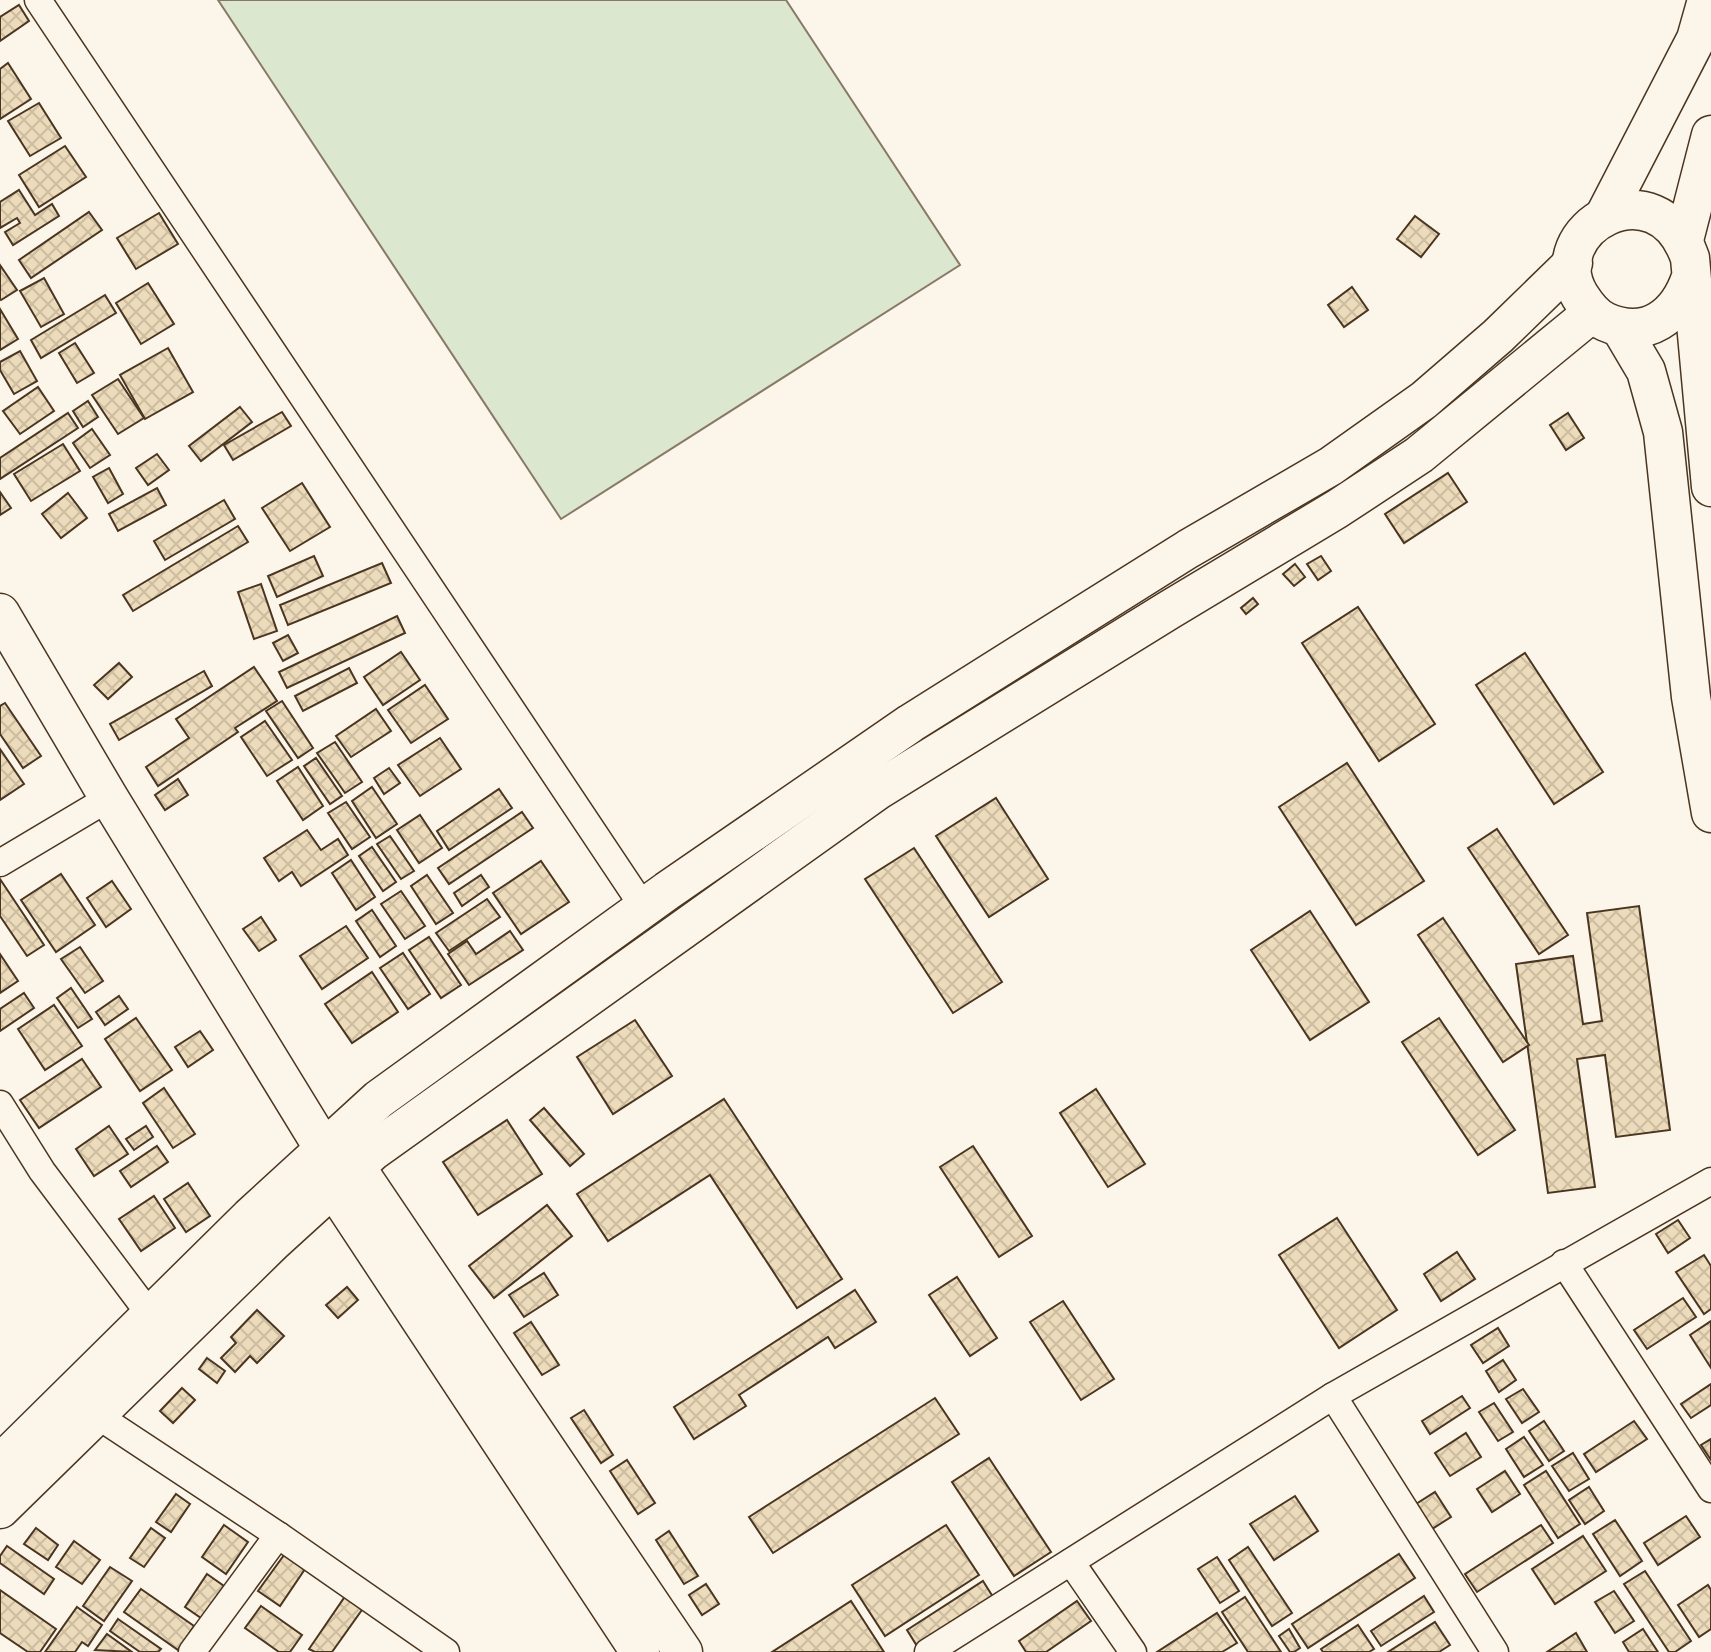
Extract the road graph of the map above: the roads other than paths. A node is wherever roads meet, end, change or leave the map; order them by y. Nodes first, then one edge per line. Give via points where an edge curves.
1 (38, 0) edge
2 (1707, 0) edge
3 (1711, 135) edge
4 (1604, 217) junction
5 (1684, 240) junction
6 (1573, 263) junction
7 (1691, 277) junction
8 (1606, 320) junction
9 (1711, 487) edge
10 (0, 613) edge
11 (109, 798) junction
12 (1711, 813) edge
13 (0, 863) edge
14 (644, 908) junction
15 (0, 1104) edge
16 (338, 1167) junction
17 (1711, 1181) edge
18 (1564, 1263) junction
19 (151, 1316) junction
20 (1333, 1396) junction
21 (98, 1416) junction
22 (0, 1464) edge
23 (1711, 1489) edge
24 (0, 1509) edge
25 (278, 1535) junction
26 (1071, 1562) junction
27 (192, 1652) edge
28 (446, 1652) edge
29 (640, 1652) edge
30 (683, 1652) edge
31 (928, 1652) edge
32 (1133, 1652) edge
33 (1495, 1652) edge

1 - 14 street
2 - 4 street via 1696,39
3 - 5 street
4 - 5 street via 1616,211 1656,214
4 - 6 street via 1584,233
5 - 7 street
6 - 8 street via 1576,291
6 - 14 street via 1434,391 1331,466 911,723
7 - 8 street via 1674,311 1658,322 1640,328
7 - 9 street
8 - 12 street via 1646,371 1663,432 1691,697
8 - 16 street via 1337,509 878,790 409,1125
10 - 11 street
11 - 13 street
11 - 16 street
14 - 16 street via 379,1099
15 - 19 street via 42,1171
16 - 19 street via 250,1217
16 - 21 street via 273,1242
16 - 29 street via 556,1528
16 - 30 street
17 - 18 street
18 - 20 street
18 - 23 street
19 - 22 street
20 - 26 street
20 - 33 street
21 - 24 street
21 - 25 street
25 - 27 street
25 - 28 street
26 - 31 street
26 - 32 street

